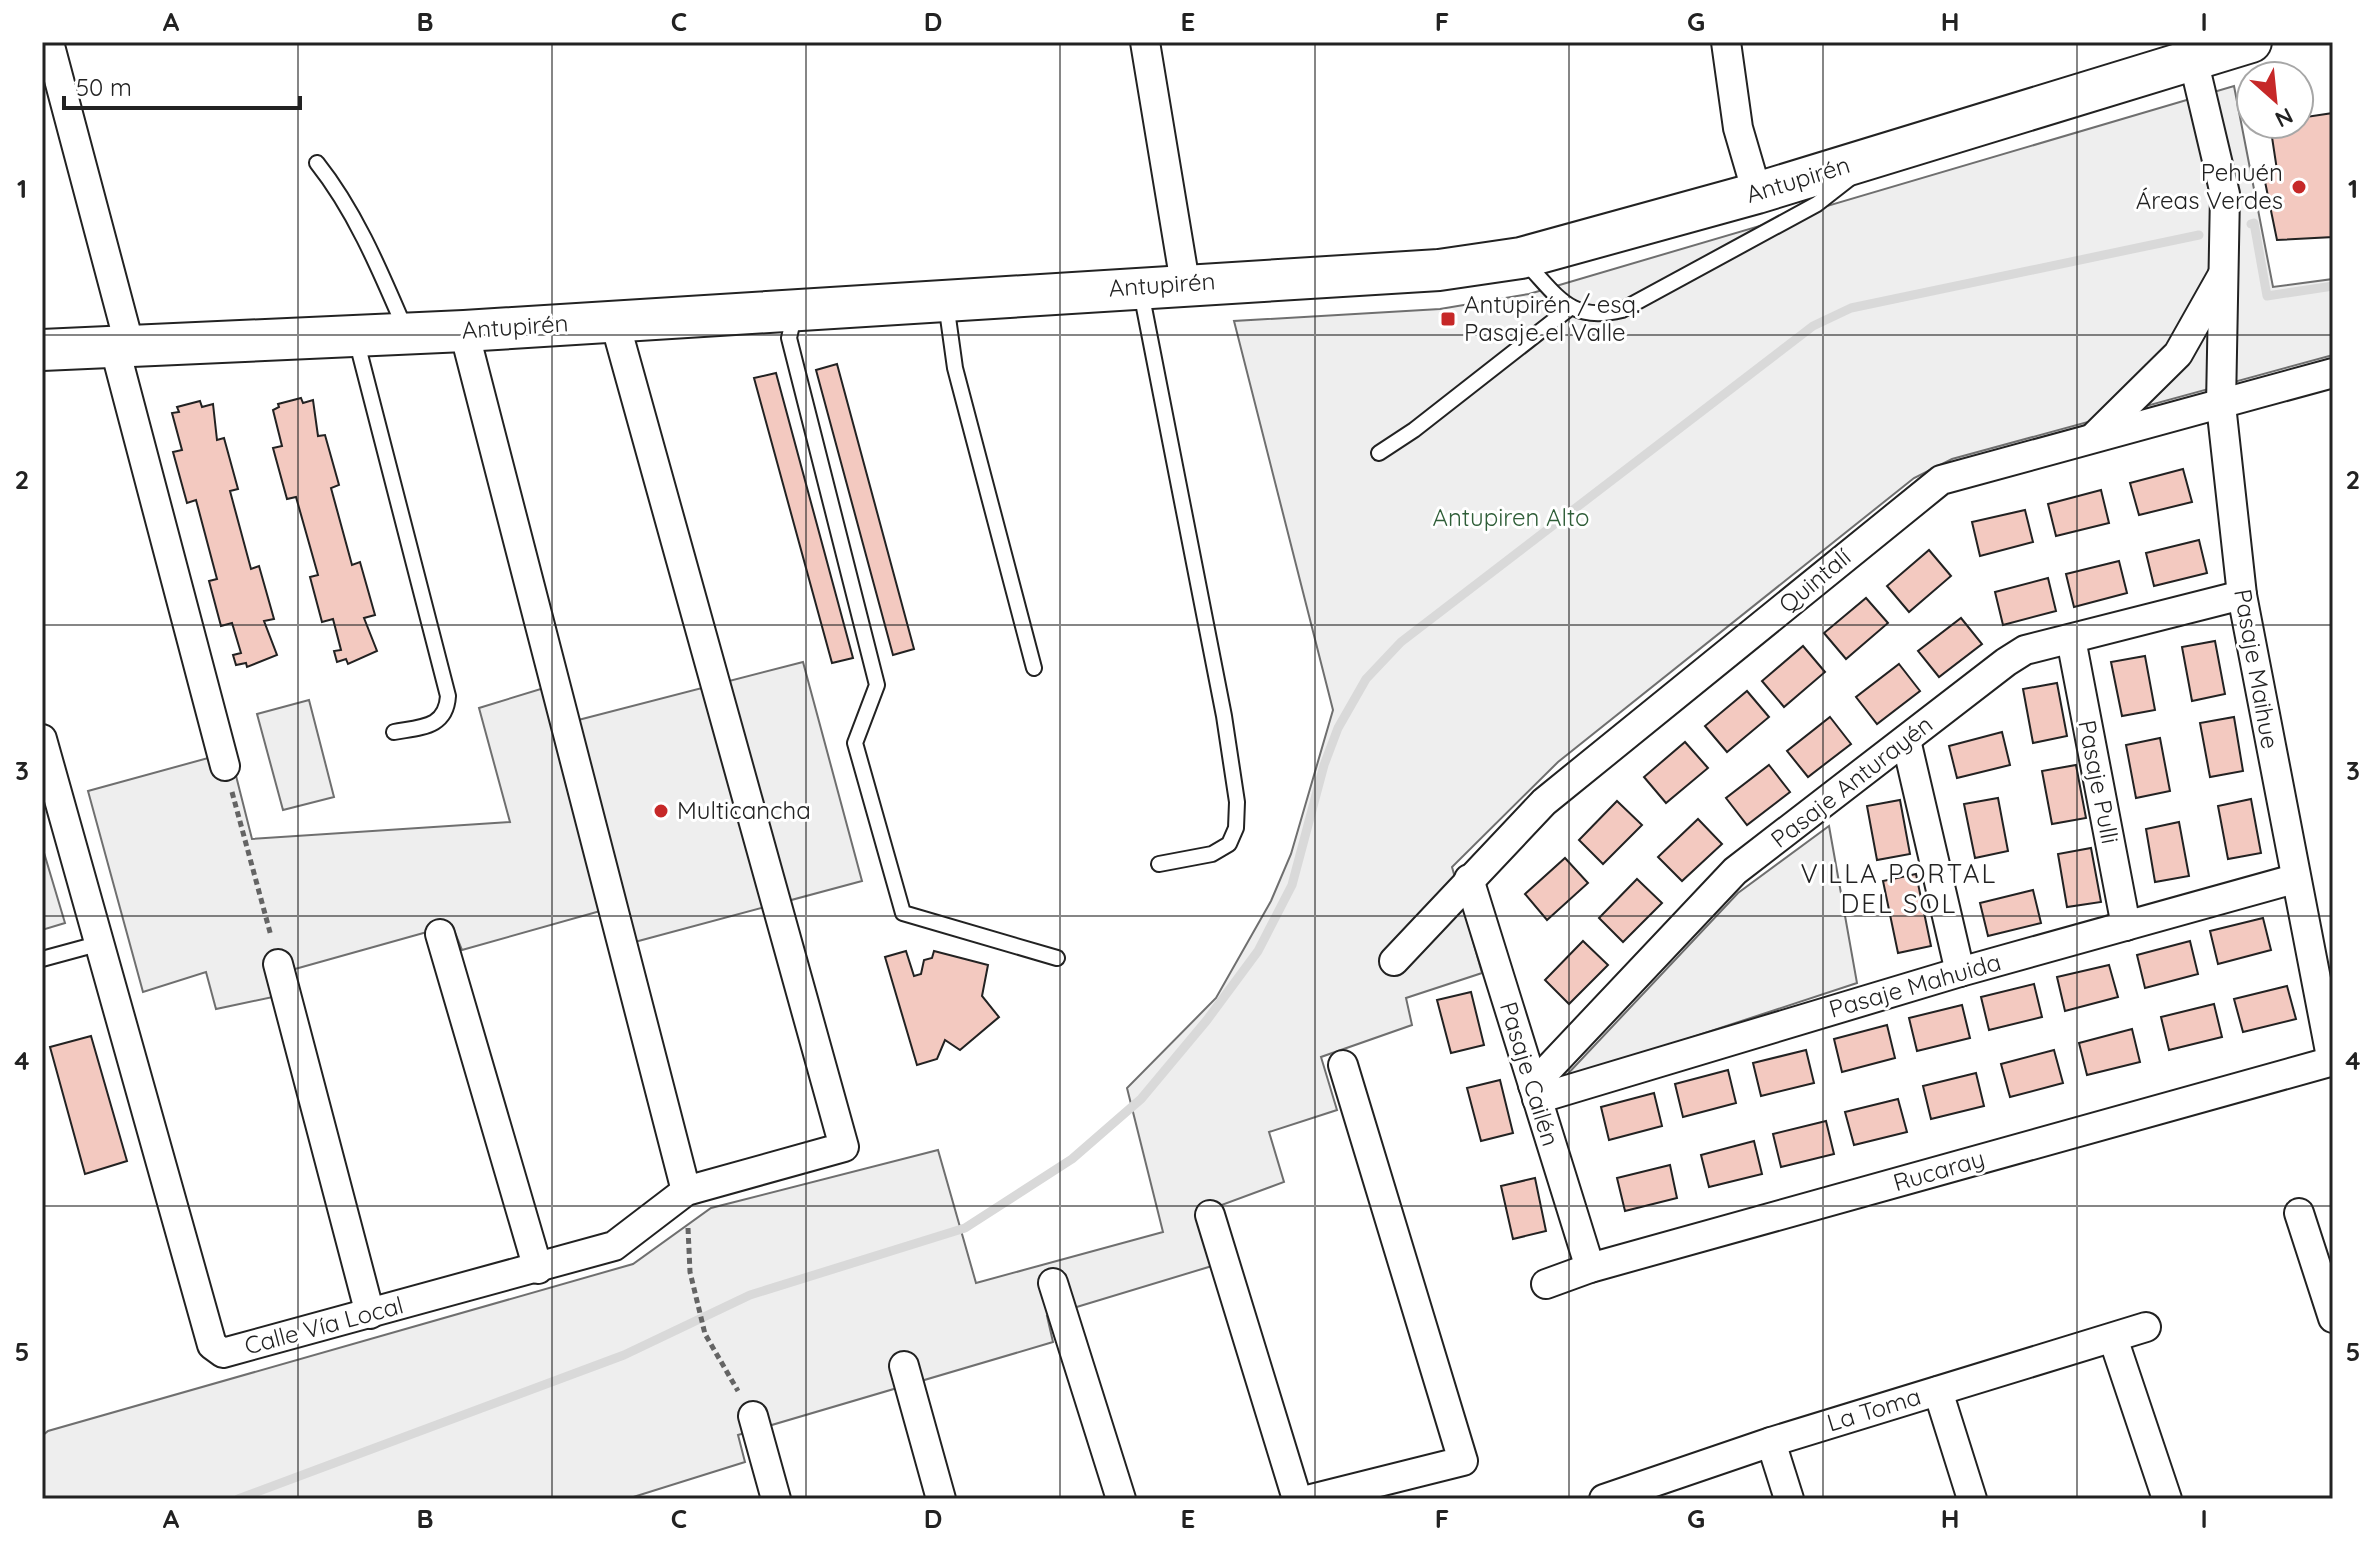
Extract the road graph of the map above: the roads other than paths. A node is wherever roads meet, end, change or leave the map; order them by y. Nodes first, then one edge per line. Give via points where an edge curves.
1 (49, 42) edge
2 (1145, 42) edge
3 (1726, 42) edge
4 (2251, 42) edge
5 (2179, 56) edge
6 (1878, 156) junction
7 (317, 163) dead end
8 (1757, 193) junction
9 (1521, 258) junction
10 (2224, 271) junction
11 (1185, 283) junction
12 (1140, 287) junction
13 (945, 298) junction
14 (796, 308) junction
15 (1570, 308) junction
16 (614, 319) junction
17 (464, 331) junction
18 (407, 333) junction
19 (355, 335) junction
20 (122, 348) junction
21 (42, 350) edge
22 (2333, 373) edge
23 (2221, 405) junction
24 (2093, 439) junction
25 (1379, 453) dead end
26 (2242, 595) junction
27 (2071, 639) junction
28 (1034, 668) dead end
29 (394, 732) dead end
30 (42, 739) edge
31 (1906, 740) junction
32 (225, 766) road end
33 (1159, 864) dead end
34 (1469, 879) junction
35 (2294, 879) junction
36 (2126, 926) junction
37 (440, 934) dead end
38 (101, 943) junction
39 (1057, 958) dead end
40 (42, 959) edge
41 (1394, 961) dead end
42 (278, 964) road end
43 (1960, 972) junction
44 (2332, 1062) edge
45 (1343, 1065) dead end
46 (1535, 1092) junction
47 (686, 1191) junction
48 (2299, 1213) dead end
49 (1210, 1215) dead end
50 (1590, 1268) junction
51 (538, 1269) junction
52 (1053, 1283) dead end
53 (1546, 1284) dead end
54 (2332, 1310) edge
55 (370, 1314) junction
56 (2146, 1327) dead end
57 (2113, 1338) junction
58 (904, 1366) dead end
59 (1938, 1391) junction
60 (753, 1416) road end
61 (1771, 1442) junction
62 (776, 1499) edge
63 (941, 1499) edge
64 (1121, 1499) edge
65 (1297, 1499) edge
66 (1311, 1499) edge
67 (1604, 1499) edge
68 (1789, 1499) edge
69 (1972, 1499) edge
70 (2167, 1499) edge

1 - 20 street
2 - 11 street
3 - 8 street via 1738,128
4 - 5 street, Antupirén
5 - 6 street, Antupirén
5 - 10 street, Pasaje Maihue via 2225,194
6 - 8 street, Antupirén
6 - 15 lane via 1817,204 1622,310 1596,316
7 - 18 lane via 371,252
8 - 9 street, Antupirén
9 - 11 street, Antupirén via 1439,270
9 - 15 lane
10 - 23 street, Pasaje Maihue
10 - 24 street, Pasaje Maihue via 2178,354
11 - 12 street, Antupirén
12 - 13 street, Antupirén
12 - 33 lane via 1237,802 1229,844 1212,854
13 - 14 street, Antupirén
13 - 28 lane via 955,368
14 - 16 street, Antupirén
14 - 39 lane via 789,338 877,685 855,743 903,913
15 - 25 lane
16 - 17 street, Antupirén
16 - 47 street, Calle Vía Local via 844,1147
17 - 18 street, Antupirén
17 - 47 street
18 - 19 street, Antupirén
19 - 20 street, Antupirén
19 - 29 lane via 448,696 441,720
20 - 21 street, Antupirén
20 - 32 street
22 - 23 street, Quintalí
23 - 24 street, Quintalí
23 - 26 street, Pasaje Maihue
24 - 34 street, Quintalí via 1941,480 1544,802
26 - 27 street, Pasaje Anturayén
26 - 35 street, Pasaje Maihue
27 - 31 street, Pasaje Anturayén via 2025,650
27 - 36 street, Pasaje Pulli
30 - 38 street, Calle Vía Local
31 - 43 street
31 - 46 street, Pasaje Anturayén via 1735,871
34 - 41 street, Quintalí
34 - 46 street, Pasaje Cailén
35 - 36 street, Pasaje Mahuida
35 - 44 street, Pasaje Maihue
36 - 43 street, Pasaje Mahuida
37 - 51 street
38 - 40 lane
38 - 55 street, Calle Vía Local via 212,1345 223,1353
42 - 55 street
43 - 46 street, Pasaje Mahuida
44 - 50 street, Rucaray
45 - 66 street via 1463,1461
46 - 50 street, Pasaje Cailén
47 - 51 street, Calle Vía Local via 614,1246
48 - 54 street
49 - 65 street
50 - 53 street, Rucaray
51 - 55 street, Calle Vía Local
52 - 64 street
56 - 57 street, La Toma
57 - 59 street, La Toma
57 - 70 street
58 - 63 street
59 - 61 street, La Toma
59 - 69 street
60 - 62 street
61 - 67 street, La Toma
61 - 68 street

